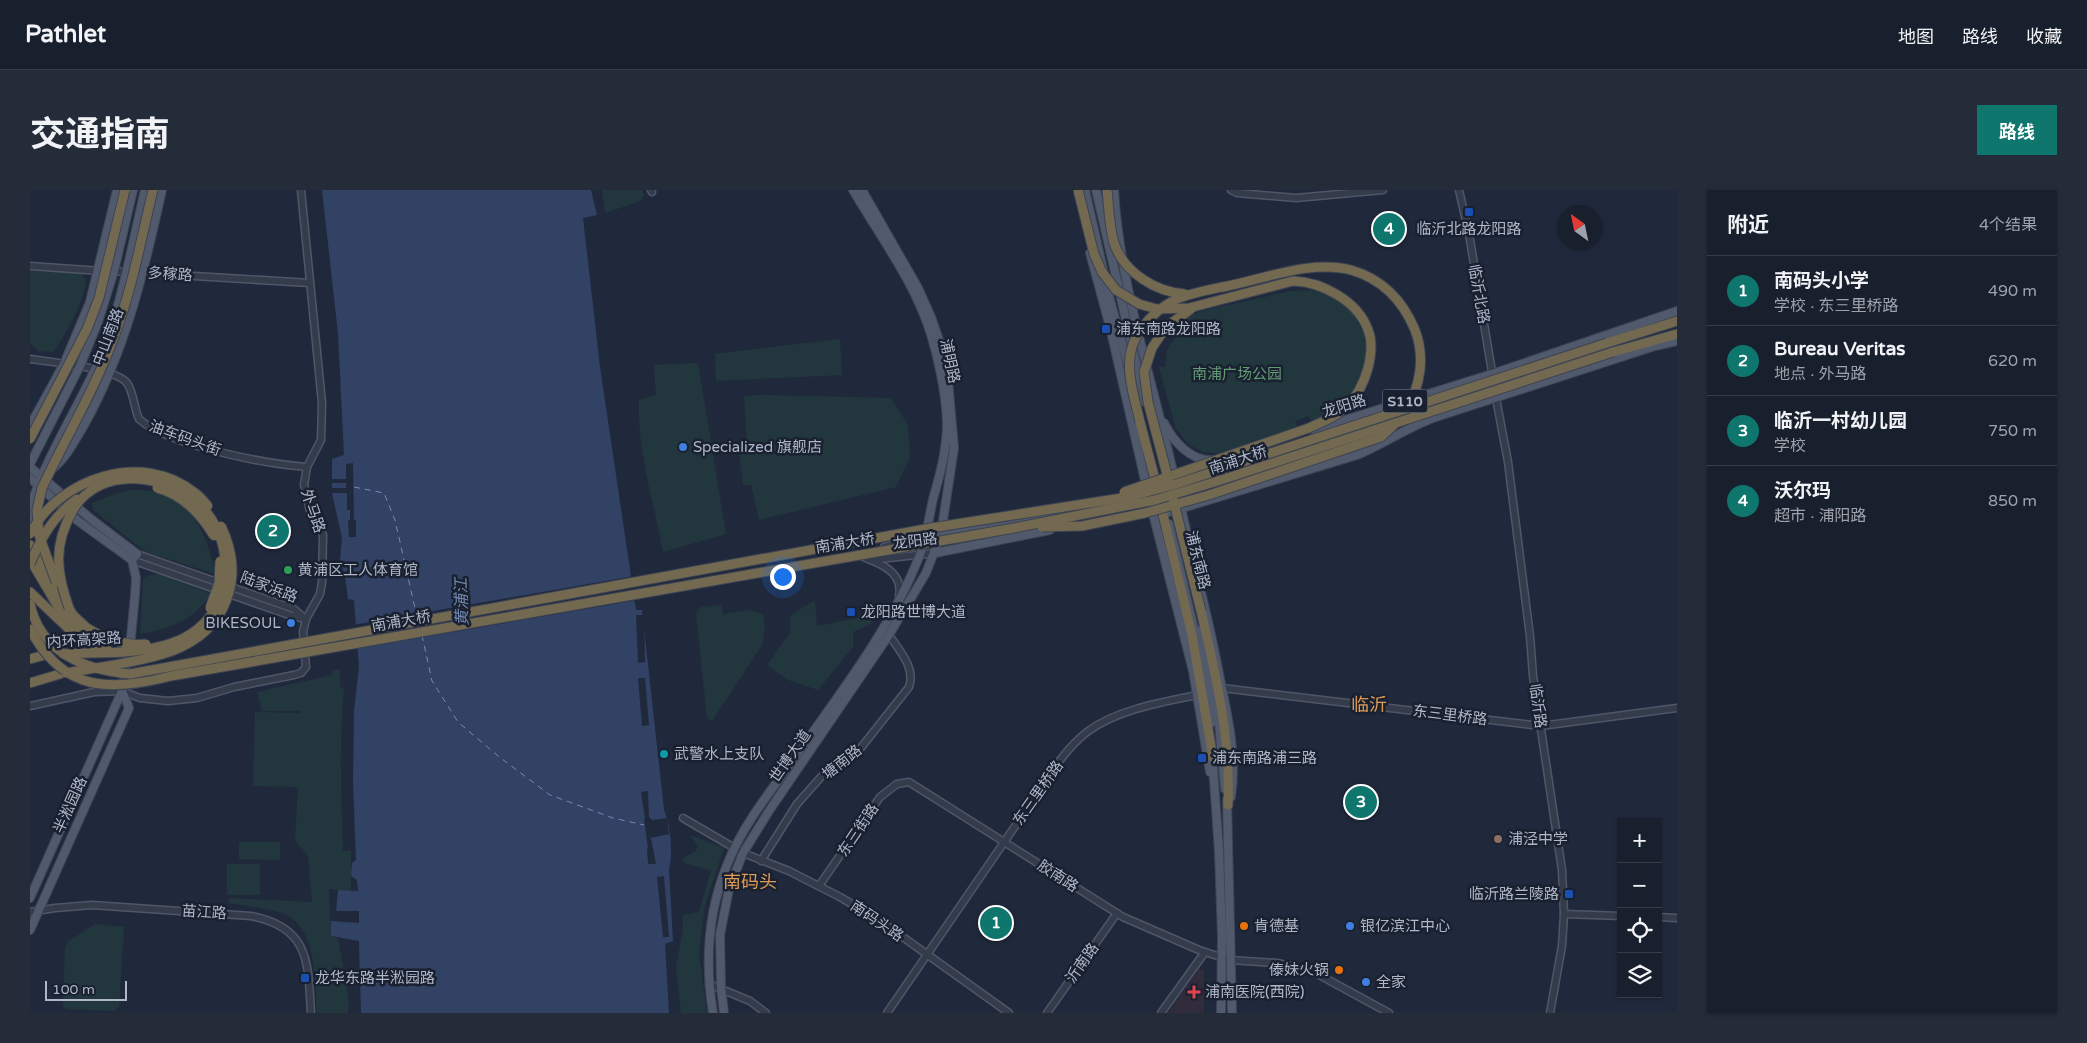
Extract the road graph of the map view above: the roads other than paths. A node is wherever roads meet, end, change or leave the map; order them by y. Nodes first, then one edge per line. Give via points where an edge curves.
1 (118, 190) edge
2 (125, 190) edge
3 (133, 190) edge
4 (145, 190) edge
5 (153, 190) edge
6 (162, 190) edge
7 (301, 190) edge
8 (853, 190) edge
9 (862, 190) edge
10 (1074, 190) edge
11 (1078, 190) edge
12 (1085, 190) edge
13 (1096, 190) edge
14 (1107, 190) edge
15 (1114, 190) edge
16 (1231, 190) edge
17 (1383, 190) edge
18 (1459, 190) edge
19 (1112, 254) junction
20 (30, 266) edge
21 (99, 270) junction
22 (114, 271) junction
23 (126, 272) junction
24 (143, 273) junction
25 (310, 283) junction
26 (1128, 286) junction
27 (1191, 294) junction
28 (1107, 301) junction
29 (1121, 301) junction
30 (1198, 305) junction
31 (1677, 311) edge
32 (1134, 313) junction
33 (1677, 320) edge
34 (1677, 334) edge
35 (1677, 341) edge
36 (30, 358) edge
37 (64, 364) junction
38 (80, 366) junction
39 (94, 369) junction
40 (109, 374) junction
41 (1492, 374) junction
42 (1495, 398) junction
43 (1156, 405) junction
44 (54, 420) junction
45 (30, 426) edge
46 (30, 439) edge
47 (30, 466) edge
48 (307, 467) junction
49 (30, 478) edge
50 (40, 480) junction
51 (1150, 498) junction
52 (1090, 502) junction
53 (1107, 506) junction
54 (34, 507) edge
55 (1181, 509) junction
56 (1169, 512) junction
57 (30, 521) edge
58 (78, 521) junction
59 (1014, 528) junction
60 (30, 534) edge
61 (941, 534) junction
62 (924, 538) junction
63 (30, 545) edge
64 (935, 553) junction
65 (920, 554) junction
66 (135, 557) junction
67 (30, 559) edge
68 (870, 560) junction
69 (30, 564) edge
70 (30, 592) edge
71 (30, 604) edge
72 (68, 608) junction
73 (893, 611) junction
74 (306, 619) junction
75 (30, 629) edge
76 (81, 635) junction
77 (889, 635) junction
78 (30, 655) edge
79 (45, 655) junction
80 (153, 656) junction
81 (30, 659) edge
82 (60, 674) junction
83 (30, 678) edge
84 (30, 684) edge
85 (1222, 688) junction
86 (122, 691) junction
87 (1198, 695) junction
88 (30, 706) edge
89 (1677, 708) edge
90 (1540, 726) junction
91 (1213, 758) junction
92 (903, 782) joint
93 (1216, 796) junction
94 (1228, 805) junction
95 (683, 818) dead end
96 (1227, 828) junction
97 (1004, 841) junction
98 (734, 847) junction
99 (743, 853) junction
100 (761, 861) junction
101 (819, 886) junction
102 (30, 898) edge
103 (38, 910) junction
104 (30, 912) edge
105 (1117, 913) junction
106 (1564, 914) junction
107 (1617, 916) edge
108 (1662, 917) edge
109 (1677, 918) edge
110 (30, 930) edge
111 (1204, 952) junction
112 (927, 955) junction
113 (1221, 957) junction
114 (1230, 960) junction
115 (709, 984) junction
116 (721, 987) junction
117 (311, 1013) edge
118 (712, 1013) edge
119 (724, 1013) edge
120 (766, 1013) edge
121 (888, 1013) edge
122 (1009, 1013) edge
123 (1048, 1013) edge
124 (1161, 1013) edge
125 (1221, 1013) edge
126 (1232, 1013) edge
127 (1388, 1013) edge
128 (1550, 1013) edge

1 - 21 main road, 中山南路
2 - 46 highway, bridge via 99,298 87,329
3 - 22 main road, 中山南路
4 - 23 main road, 中山南路
5 - 72 highway, bridge via 129,290 105,362 42,488 37,510 39,535
6 - 24 main road, 中山南路
7 - 25 street, 外马路
8 - 62 main road, 浦明路 via 912,289 931,336 942,378 947,425
9 - 61 main road, 浦明路 via 918,288 941,346 948,380 954,448
10 - 28 main road, 浦东南路
11 - 30 highway, bridge via 1094,254 1102,272 1116,290 1130,300 1157,309
12 - 28 main road, 浦东南路
13 - 19 main road, 浦东南路
14 - 27 highway, bridge via 1112,234 1123,260 1142,279 1156,287
15 - 26 main road, 浦东南路
16 - 17 street via 1296,198
18 - 41 street, 临沂北路
19 - 26 main road, 浦东南路
19 - 29 main road, 浦东南路
20 - 21 street, 多稼路
21 - 22 street, 多稼路
21 - 37 main road, 中山南路 via 90,302
22 - 23 street, 多稼路
22 - 38 main road, 中山南路
23 - 24 street, 多稼路
23 - 39 main road, 中山南路 via 112,325
24 - 25 street, 多稼路
24 - 40 main road, 中山南路 via 132,314
25 - 48 street, 外马路 via 322,403 321,440
26 - 32 main road, 浦东南路
27 - 59 highway, bridge via 1309,268 1349,270 1372,278 1385,287 1408,313 1419,340 1421,366 1415,395 1398,420 1381,437 1330,455 1145,513 1082,526
27 - 91 highway, bridge via 1162,308 1144,326 1132,348 1130,380 1181,587
28 - 29 main road
28 - 51 main road, 浦东南路
28 - 56 main road, 浦东南路
29 - 32 main road
29 - 56 main road, 浦东南路
30 - 52 highway, bridge via 1293,281 1318,284 1355,310 1368,330 1370,358 1363,385 1346,407 1309,428
30 - 94 highway, bridge via 1166,327 1152,348 1144,380 1219,693 1228,746
31 - 41 main road, 龙阳路 / S110
32 - 43 main road, 浦东南路
33 - 52 highway, 南浦大桥, bridge via 1173,485 1128,497
34 - 59 highway, 南浦大桥, bridge via 1164,497
35 - 42 main road, S110
36 - 37 street, 油车码头街
37 - 38 street, 油车码头街
37 - 45 main road, 中山南路
38 - 39 street, 油车码头街
38 - 44 main road, 中山南路
39 - 40 street, 油车码头街
39 - 50 main road, 中山南路
40 - 48 street, 油车码头街 via 122,377 128,384 139,419 156,430 210,450
40 - 50 main road, 中山南路 via 66,456
41 - 42 street, 临沂北路
41 - 43 main road, 龙阳路 / S110 via 1211,460 1196,457 1178,444
42 - 55 main road, S110 via 1412,426 1381,446 1358,455
42 - 90 street, 临沂路 via 1508,462
43 - 55 main road, 浦东南路
44 - 45 main road
44 - 47 main road, 中山南路
47 - 50 main road, 陆家浜路
48 - 74 street, 外马路 via 304,485 308,503 323,535 320,594
49 - 50 main road, 陆家浜路
50 - 54 main road, 中山南路
50 - 58 main road, 陆家浜路
50 - 66 main road, 陆家浜路
51 - 53 main road, 龙阳路
51 - 87 main road, 浦东南路
52 - 71 highway, 南浦大桥, bridge via 130,674 80,664 55,647 46,639
53 - 61 main road, 龙阳路
53 - 64 main road, 龙阳路 via 1061,528
54 - 57 main road, 中山南路
54 - 58 main road
55 - 56 main road, S110
55 - 85 main road, 浦东南路
56 - 91 main road, 浦东南路 via 1203,667 1210,707
56 - 94 main road, 浦东南路 via 1208,662
58 - 66 main road, 陆家浜路
59 - 75 highway, 南浦大桥, bridge via 144,683 108,686 68,674 53,662
60 - 80 highway, bridge via 55,502 81,485 105,475 144,472 163,476 195,492 219,521 226,536 232,558 230,593 223,608 204,631 172,651
61 - 62 street, 龙阳路
61 - 64 main road, 世博大道
62 - 65 main road, 浦明路
62 - 68 street, 龙阳路 via 856,553
63 - 72 highway, bridge
64 - 65 street, 龙阳路
64 - 77 main road, 世博大道
65 - 68 street, 龙阳路
65 - 73 main road, 世博大道
66 - 74 street, 陆家浜路 via 294,609
66 - 86 main road, 半淞园路 via 131,637
67 - 76 highway via 60,610
68 - 73 street via 890,569 898,580 899,596
69 - 72 highway, bridge via 41,539 66,507 101,488 125,484 164,490 188,504 214,535 220,553 220,570 213,602 205,616 172,639 138,645 117,642 87,628
70 - 76 highway via 69,629
72 - 79 highway, 内环高架路, bridge via 60,584 58,546 76,504 95,488 118,479 139,478 165,484 202,507 213,522 225,555 227,576 212,616 194,632 173,643 140,651
73 - 98 main road, 世博大道
74 - 86 street, 外马路 via 303,632 307,664 301,673 294,676 234,687 197,698 168,701 140,698
76 - 80 highway, bridge via 92,644 110,651
77 - 99 main road, 世博大道
77 - 100 street, 塘南路 via 910,668 909,687 856,754 828,769 797,804
78 - 79 highway
79 - 81 highway, 内环高架路
80 - 82 highway, bridge
82 - 83 highway
82 - 84 highway
85 - 90 street, 东三里桥路
85 - 96 main road, 浦东南路 via 1231,739 1233,786
86 - 88 street, 外马路 via 76,695
86 - 102 main road, 半淞园路
86 - 103 main road, 半淞园路 via 128,708
87 - 93 main road, 浦东南路 via 1206,756
87 - 97 street, 东三里桥路 via 1125,712 1087,732 1065,755
89 - 90 street, 东三里桥路
90 - 106 street, 临沂路 via 1562,870
91 - 93 main road, 浦东南路
92 - 97 street, 胶南路 via 914,784
92 - 101 street, 东三街路 via 880,796
93 - 113 main road, 浦东南路
94 - 96 main road, 浦东南路
95 - 98 street, 南码头路
96 - 114 main road, 浦东南路
97 - 105 street, 胶南路
97 - 112 street, 东三里桥路
98 - 99 street, 南码头路
98 - 115 main road, 世博大道 via 713,914
99 - 100 street, 南码头路
99 - 116 main road, 世博大道 via 724,908 720,935
100 - 101 street, 南码头路
101 - 112 street, 南码头路 via 879,920
103 - 104 street, 苗江路
103 - 110 main road, 半淞园路
103 - 117 street, 苗江路 via 92,905 268,919 291,934 305,954
105 - 111 street, 胶南路
105 - 123 street, 沂南路
106 - 107 street
106 - 128 street, 临沂路
108 - 109 street
111 - 113 street, 胶南路
111 - 124 street
112 - 121 street, 东三里桥路
112 - 122 street, 南码头路
113 - 114 street, 胶南路
113 - 125 main road, 浦东南路
114 - 126 main road, 浦东南路
114 - 127 street, 胶南路 via 1303,968
115 - 116 street
115 - 118 main road, 世博大道
116 - 119 main road, 世博大道
116 - 120 street

